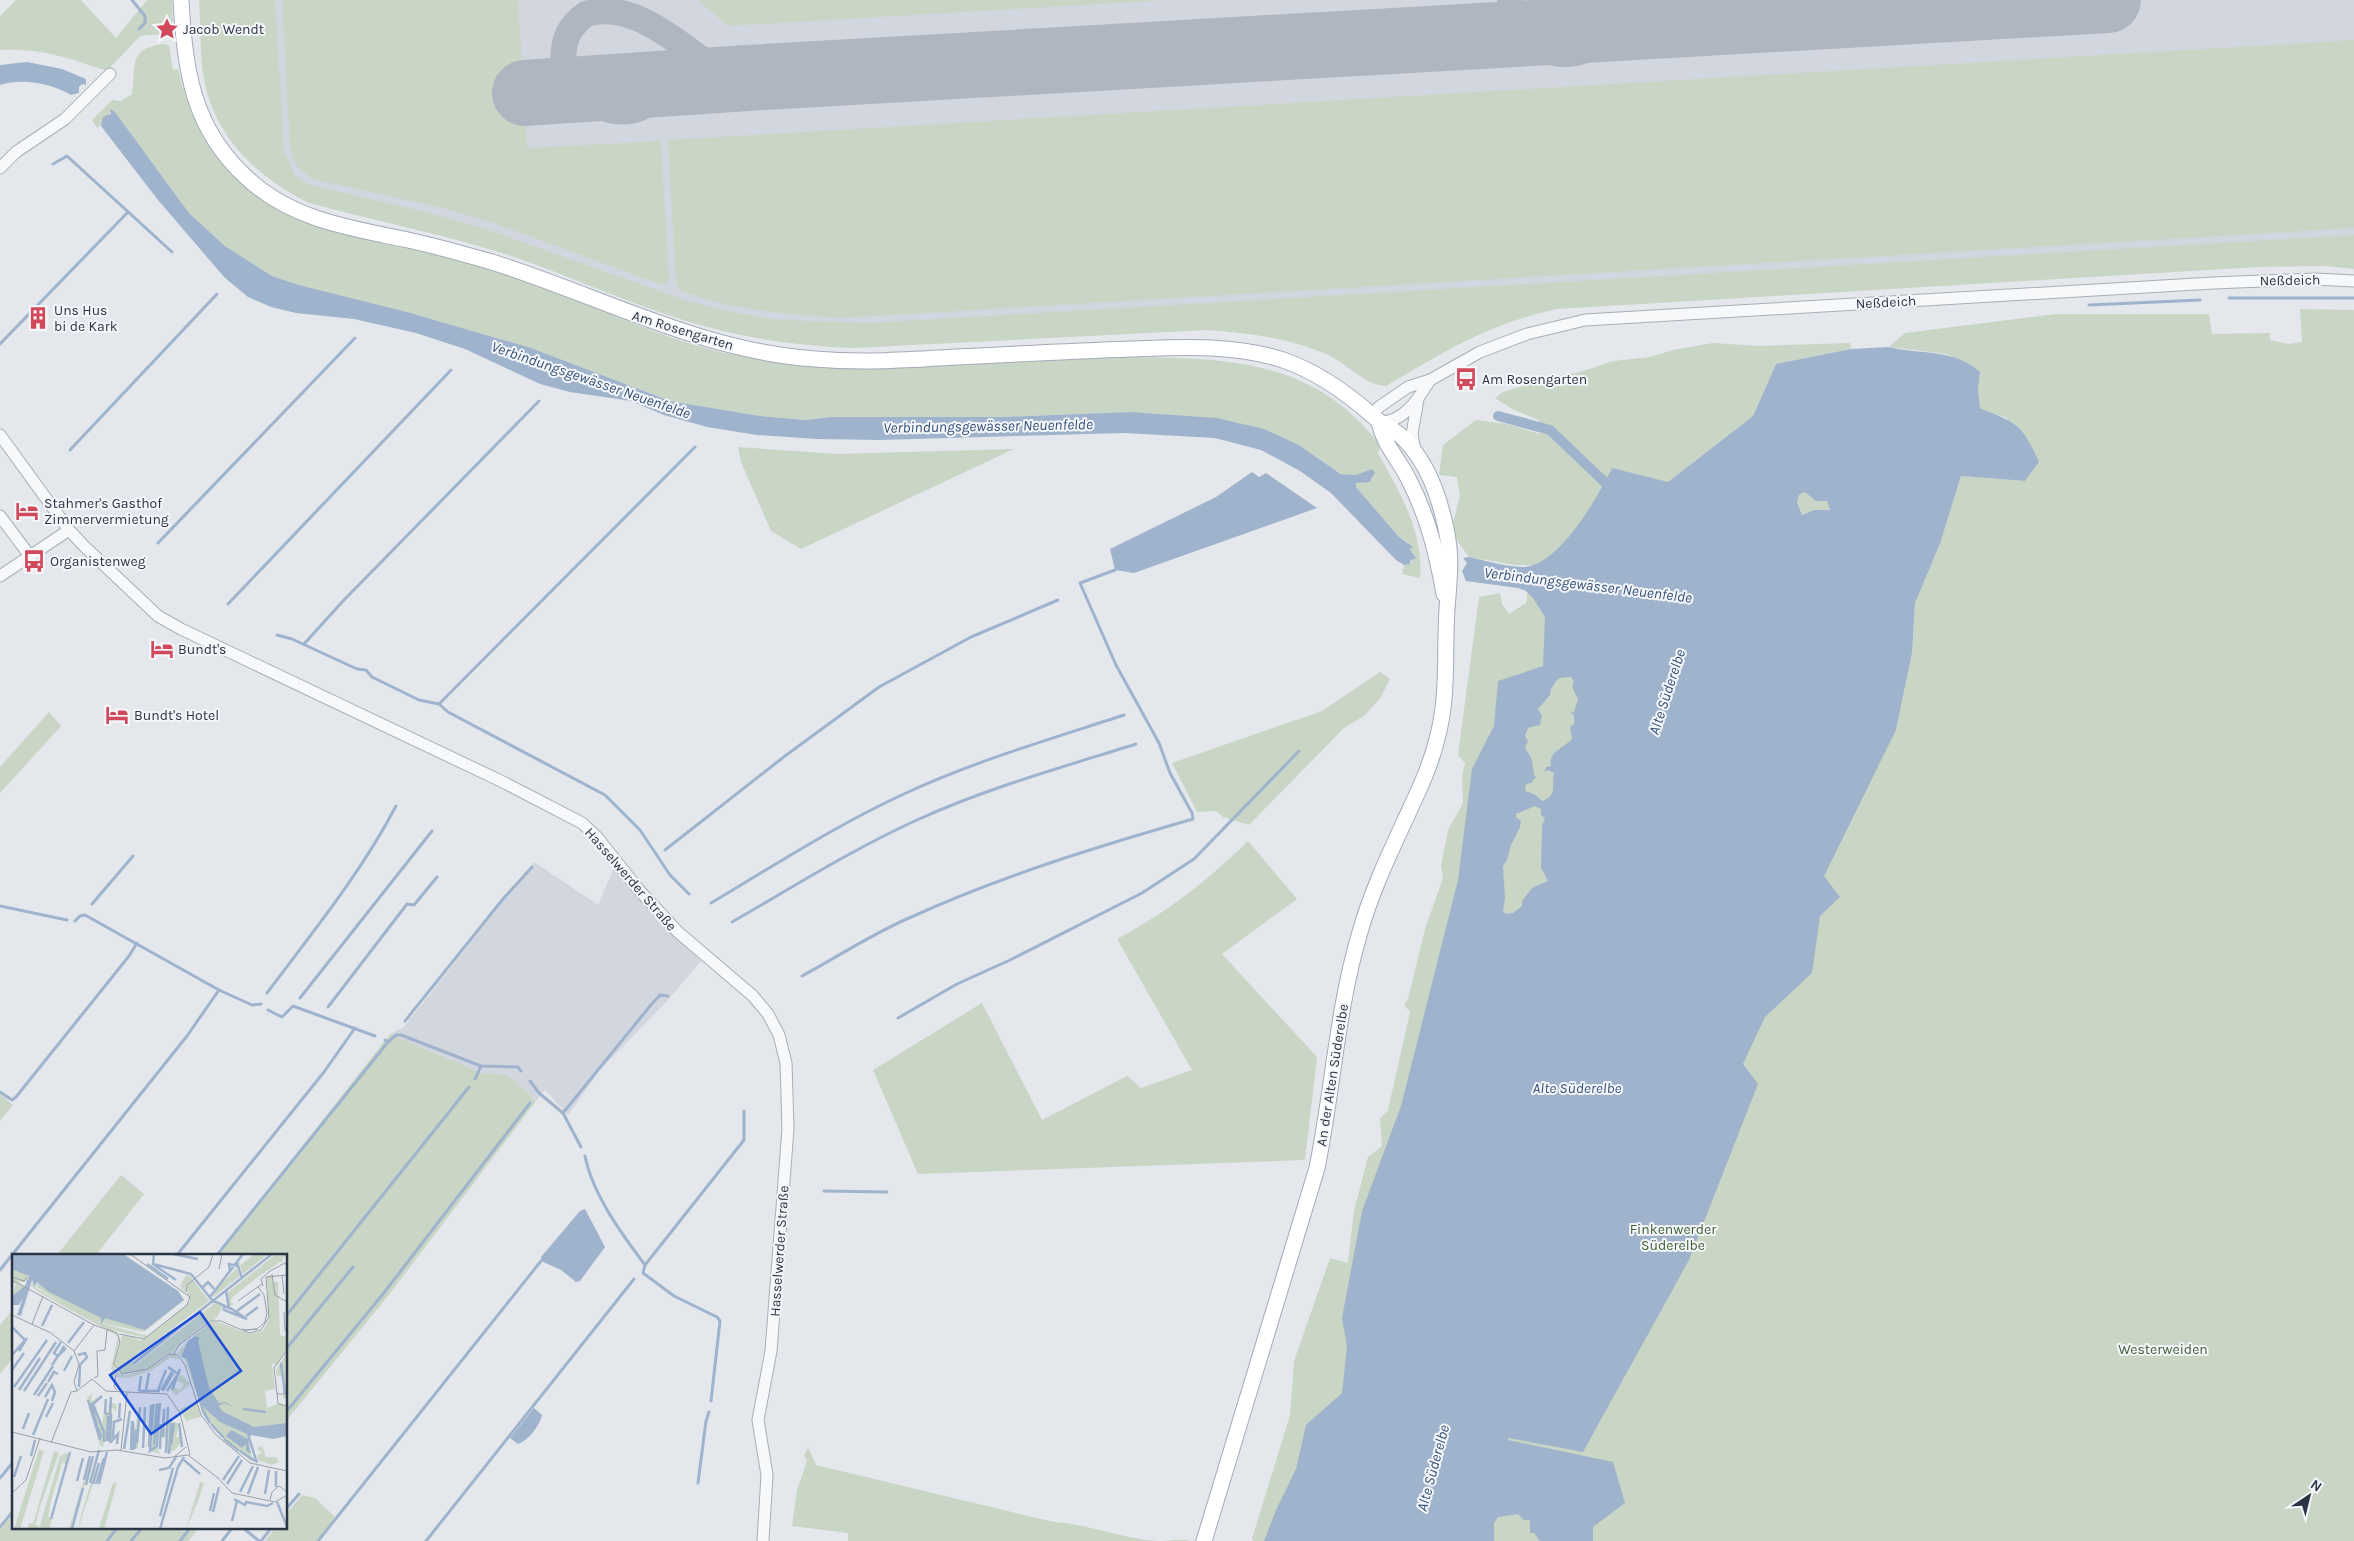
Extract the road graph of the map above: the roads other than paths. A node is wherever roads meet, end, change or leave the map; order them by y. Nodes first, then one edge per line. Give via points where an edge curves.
1 (181, 0) edge
2 (110, 74) dead end
3 (0, 168) edge
4 (2354, 281) edge
5 (1430, 380) junction
6 (1418, 399) junction
7 (1375, 418) junction
8 (0, 435) edge
9 (1419, 458) junction
10 (0, 516) edge
11 (69, 530) junction
12 (30, 556) junction
13 (0, 576) edge
14 (1447, 609) junction
15 (763, 1541) edge
16 (1204, 1541) edge

1 - 7 main road, Am Rosengarten via 190,87 212,136 254,185 284,205 314,218 461,253 536,277 686,334 765,353 808,359 882,361 1085,350 1192,347 1228,350 1279,359 1310,372 1340,389
2 - 3 street via 65,119 16,152
4 - 5 street, Neßdeich via 2315,278 2213,283 1585,320 1502,343
5 - 6 street, Neßdeich
5 - 7 street, Neßdeich via 1408,387 1379,407
6 - 7 street, Neßdeich via 1398,418
6 - 9 street via 1412,434
7 - 9 main road, An der Alten Süderelbe via 1400,435
7 - 14 main road, An der Alten Süderelbe via 1383,439 1409,478 1427,519
8 - 11 street, Hasselwerder Straße
9 - 14 main road, An der Alten Süderelbe via 1436,493 1448,536 1451,584
10 - 12 street
11 - 12 street
11 - 15 street, Hasselwerder Straße via 158,616 582,823 678,932 762,1006 783,1047 788,1090 772,1351 758,1420 767,1475
12 - 13 street
14 - 16 main road, An der Alten Süderelbe via 1446,688 1438,739 1361,929 1340,1018 1317,1168

